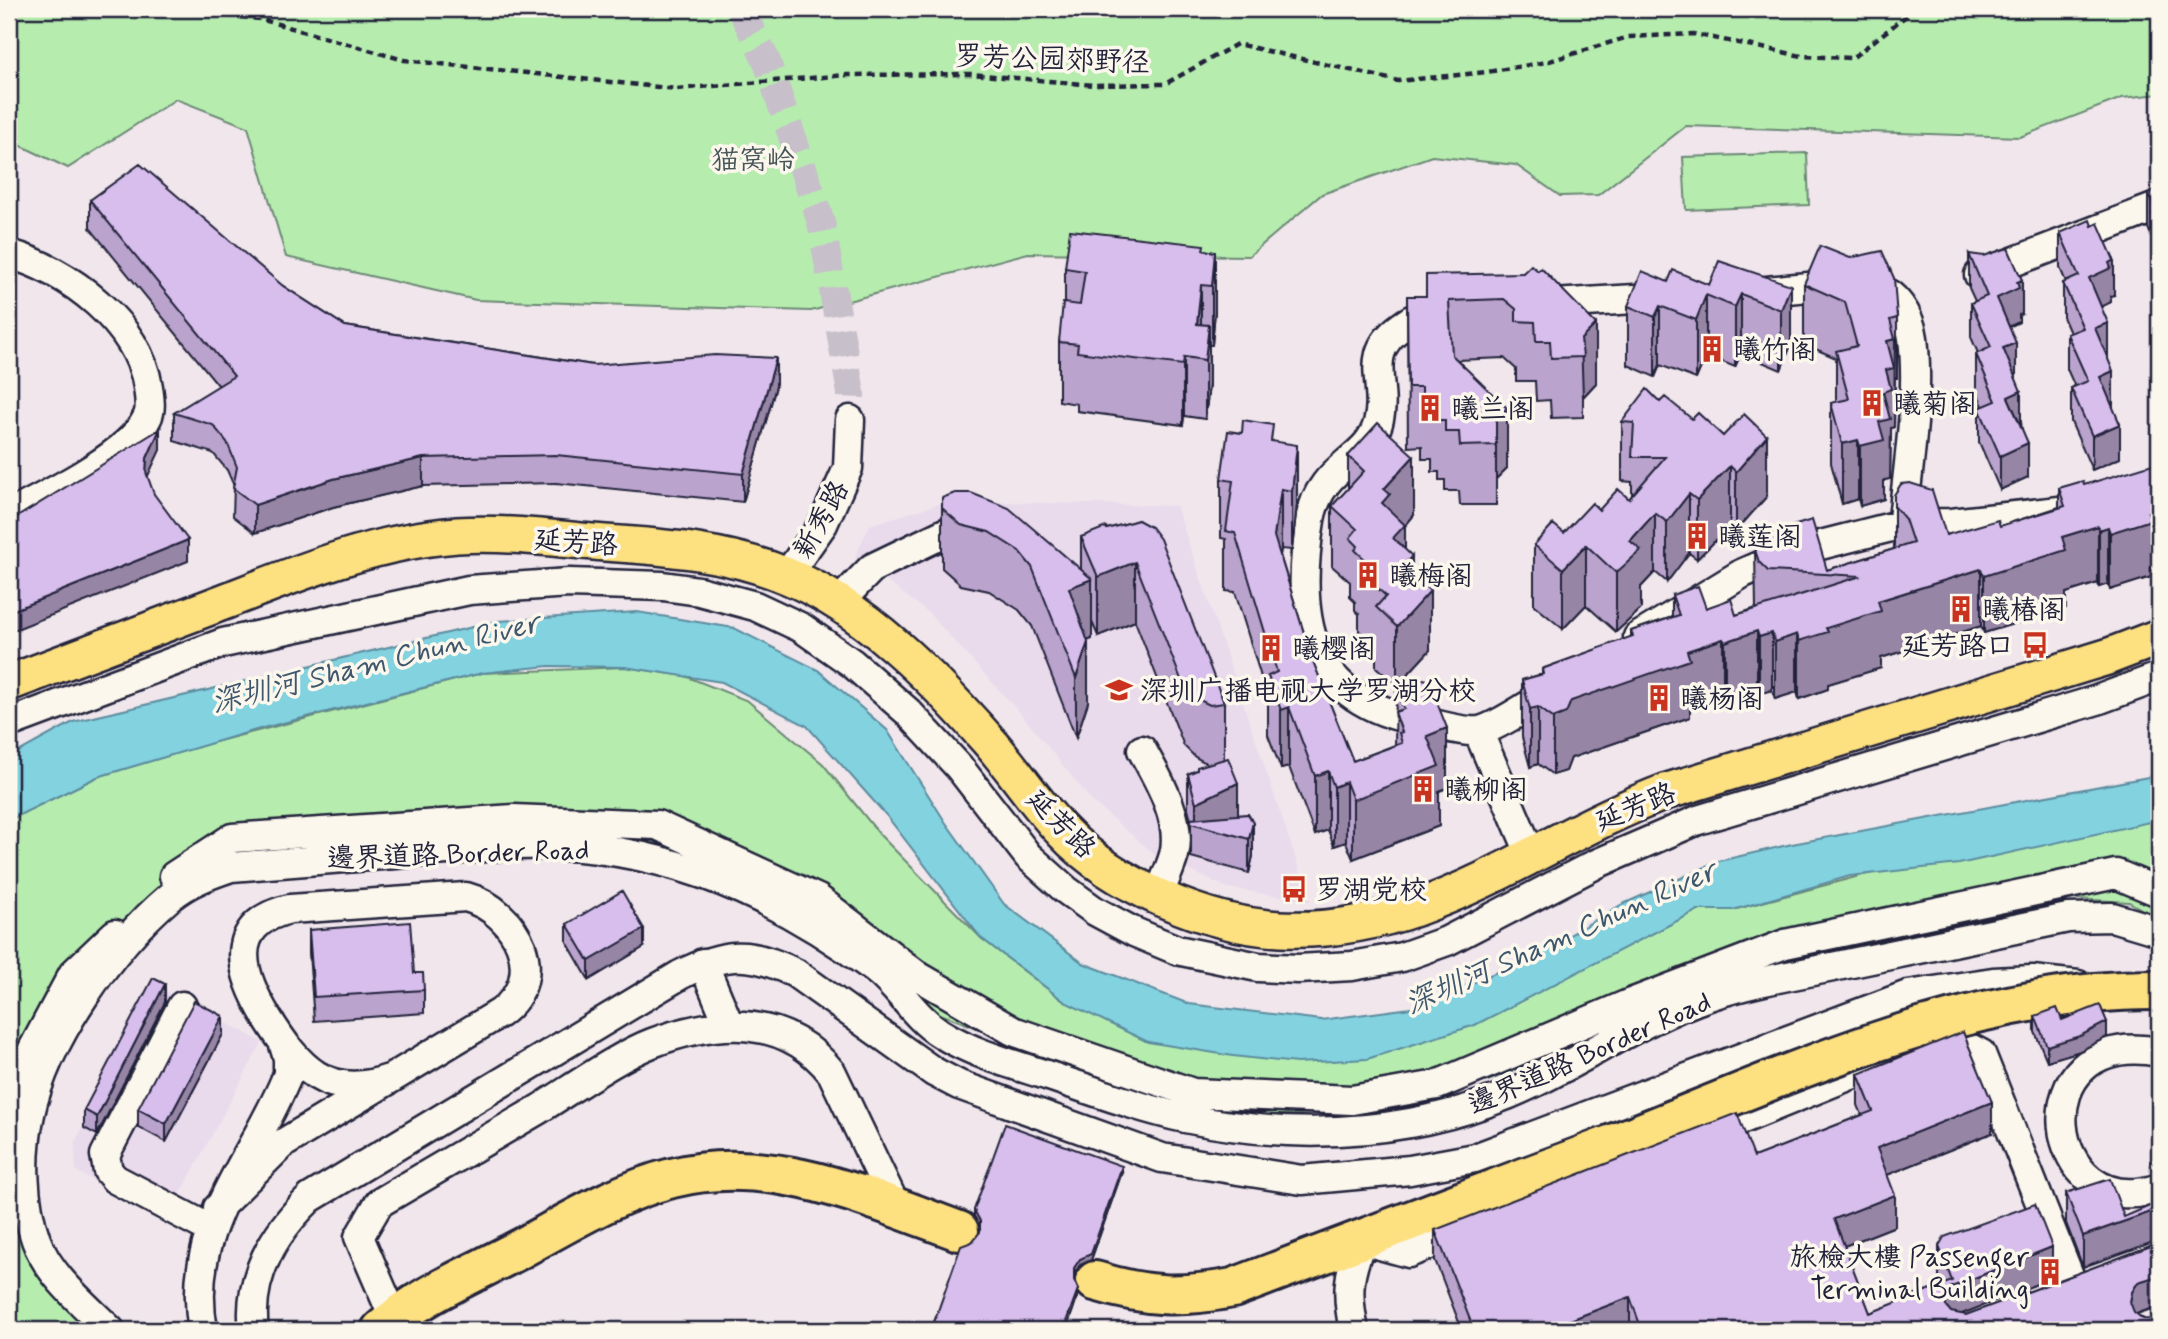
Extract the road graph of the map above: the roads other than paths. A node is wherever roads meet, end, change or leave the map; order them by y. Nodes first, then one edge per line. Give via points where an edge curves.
1 (2159, 206) edge
2 (9, 254) edge
3 (1979, 275) edge
4 (1730, 293) edge
5 (1689, 296) edge
6 (1512, 307) edge
7 (1472, 309) edge
8 (850, 419) tunnel mouth
9 (2099, 505) edge
10 (9, 515) edge
11 (1903, 524) junction
12 (945, 533) edge
13 (787, 575) junction
14 (839, 603) junction
15 (2159, 637) edge
16 (1613, 653) edge
17 (1578, 675) edge
18 (2159, 677) edge
19 (9, 683) edge
20 (9, 723) edge
21 (1478, 731) junction
22 (1142, 750) dead end
23 (1531, 855) junction
24 (2159, 892) edge
25 (1158, 897) junction
26 (2159, 931) edge
27 (703, 963) junction
28 (2159, 990) edge
29 (2159, 1002) edge
30 (183, 1006) dead end
31 (729, 1025) junction
32 (283, 1042) junction
33 (2159, 1052) edge
34 (389, 1079) junction
35 (9, 1137) edge
36 (9, 1185) edge
37 (2159, 1188) edge
38 (1552, 1196) edge
39 (896, 1208) junction
40 (1500, 1216) edge
41 (214, 1219) junction
42 (960, 1231) dead end
43 (1362, 1240) junction
44 (1095, 1281) dead end
45 (2024, 1307) edge
46 (388, 1324) edge
47 (84, 1330) edge
48 (110, 1330) edge
49 (203, 1330) edge
50 (254, 1330) edge
51 (1354, 1330) edge

1 - 3 street
2 - 10 street via 37,261 72,281 117,324 137,349 150,400 148,417 133,437 79,478
4 - 11 street via 1870,286 1889,292 1903,310 1913,336 1914,383
5 - 6 street
7 - 21 street via 1431,312 1406,322 1389,335 1378,353 1379,421 1369,443 1330,476 1318,494 1310,519 1305,607 1309,635 1322,664 1364,703 1392,716
8 - 13 street, 新秀路 via 848,468 823,524
9 - 11 street via 1951,523
11 - 16 street via 1789,553 1755,568
12 - 14 street via 872,568
13 - 14 main road, 延芳路
13 - 19 main road, 延芳路 via 685,549 458,535 405,543 318,566
14 - 25 main road, 延芳路 via 944,694 1066,835 1117,875
15 - 23 main road, 延芳路 via 2107,657 1668,791 1604,817
17 - 21 street
18 - 20 street via 2097,700 1698,820 1596,864 1447,941 1402,957 1298,970 1258,967 1177,950 1095,911 1028,856 959,767 908,712 852,663 802,628 767,612 699,592 569,583 469,590 223,643
21 - 23 street
22 - 25 street via 1160,783 1173,827 1174,853
23 - 25 main road, 延芳路 via 1436,903 1386,919 1334,928 1276,929
24 - 35 street via 2116,874 1784,944 1437,1085 1352,1100 1193,1093 1013,1031 918,976 818,899 657,825 514,819 232,838 178,872 73,974 25,1065
26 - 48 street, 邊界道路 Border Road via 2112,917 2068,918 1754,984 1693,1002 1498,1098 1390,1127 1312,1133 1186,1118 1143,1108 978,1052 926,1024 882,974 784,911 709,876 629,852 544,844 232,867 190,883 171,896 121,949 61,1035 30,1112 25,1173 37,1242 60,1278
27 - 29 street via 730,956 778,964 934,1072 983,1095 1162,1158 1302,1181 1475,1158 1908,995 2032,980 2141,995
27 - 31 street
27 - 50 street via 310,1198 289,1218 266,1256 254,1301
28 - 43 highway, bridge via 2032,1001 1914,1029
30 - 41 street via 105,1155 105,1163 115,1179
31 - 39 street via 769,1030 797,1040 817,1054 832,1073
31 - 46 street via 650,1044 379,1203 359,1237
32 - 34 street via 304,1067 328,1081 359,1087
32 - 34 street via 253,995 244,969 245,948 266,919 290,909 454,896 490,905 506,922 523,954 525,979 519,997
32 - 41 street via 288,1074
33 - 37 street via 2132,1048 2095,1059 2069,1087 2061,1124 2073,1161 2091,1180 2129,1193
34 - 41 street via 282,1144
36 - 47 street via 22,1248 60,1306
38 - 45 street via 1927,1044 1956,1041 1981,1054 2087,1283
39 - 42 highway
39 - 46 highway via 812,1181 771,1174 738,1170 672,1178 610,1201
40 - 43 street via 1409,1253
41 - 49 street via 199,1279
43 - 44 highway via 1233,1288 1198,1294 1167,1297
43 - 51 street via 1349,1271 1348,1302

